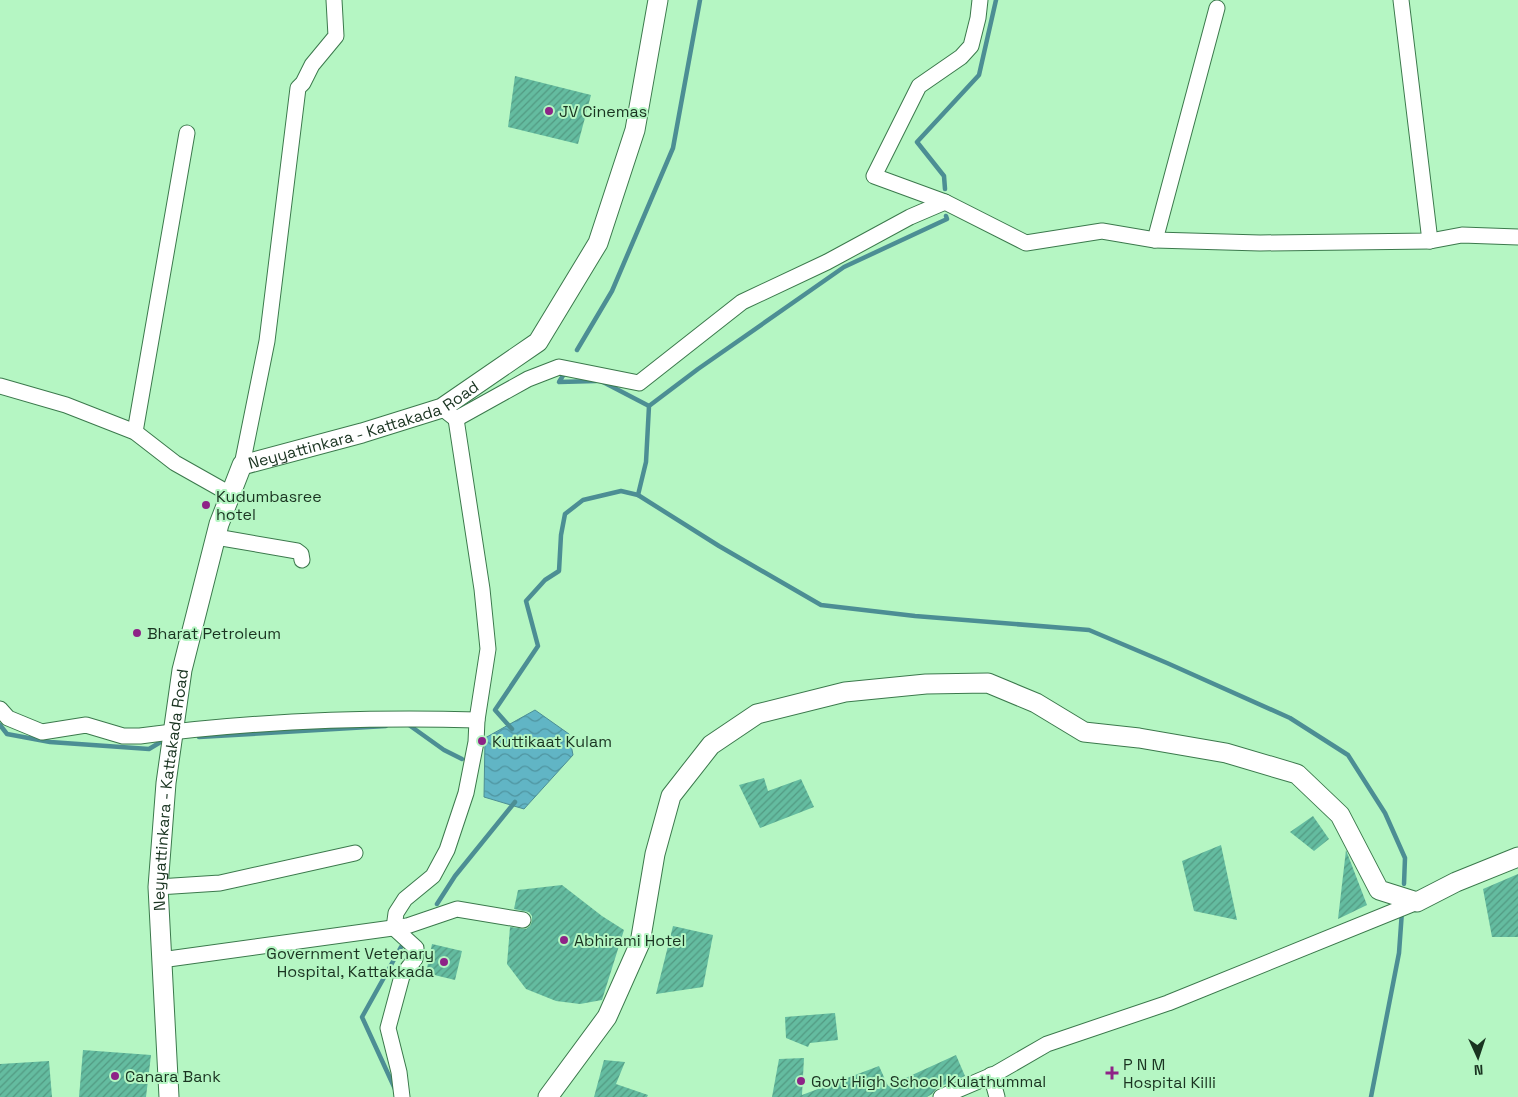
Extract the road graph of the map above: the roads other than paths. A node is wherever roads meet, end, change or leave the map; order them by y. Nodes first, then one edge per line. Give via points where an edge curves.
1 (334, 0) edge
2 (658, 0) edge
3 (980, 0) edge
4 (1401, 0) edge
5 (1217, 8) dead end
6 (187, 134) dead end
7 (945, 202) junction
8 (1518, 238) edge
9 (1155, 240) junction
10 (1430, 241) junction
11 (0, 386) edge
12 (449, 413) junction
13 (135, 432) junction
14 (242, 465) junction
15 (230, 494) junction
16 (216, 537) junction
17 (302, 560) dead end
18 (0, 709) edge
19 (477, 720) junction
20 (173, 732) junction
21 (355, 853) dead end
22 (1518, 857) edge
23 (158, 887) junction
24 (1417, 902) junction
25 (524, 920) dead end
26 (394, 928) junction
27 (162, 960) junction
28 (991, 1076) junction
29 (169, 1097) edge
30 (402, 1097) edge
31 (548, 1097) edge
32 (941, 1097) edge
33 (997, 1097) edge

1 - 14 street via 336,36 298,88 267,341
2 - 12 main road, Neyyattinkara - Kattakada Road via 635,130 598,242 538,342
3 - 7 street via 971,46 961,57 919,86 874,176
4 - 10 street
5 - 9 street
6 - 13 street
7 - 9 street via 1026,243 1102,231
7 - 12 street via 742,302 639,383 560,367
8 - 10 street via 1462,236
9 - 10 street via 1260,243
11 - 13 street via 66,405
12 - 14 main road, Neyyattinkara - Kattakada Road
12 - 19 street via 482,589 488,649
13 - 15 street via 175,462
14 - 15 main road, Neyyattinkara - Kattakada Road
15 - 16 main road, Neyyattinkara - Kattakada Road
16 - 17 street via 297,551
16 - 20 main road, Neyyattinkara - Kattakada Road via 182,670
18 - 20 street via 8,718 42,732 86,725 124,736
19 - 20 street via 401,718 239,724
19 - 26 street via 466,793 447,850 433,876 405,899 396,913
20 - 23 main road, Neyyattinkara - Kattakada Road
21 - 23 street via 220,882
22 - 24 main road
23 - 27 main road, Neyyattinkara - Kattakada Road
24 - 28 street via 1168,1003 1047,1044
24 - 31 main road via 1379,890 1340,815 1297,774 1226,753 1084,732 1036,703 988,683 926,684 845,692 757,714 711,746 671,796 655,854 640,943 606,1016
25 - 26 street via 457,909
26 - 27 street
26 - 30 street via 416,948 415,959 402,976 388,1028
27 - 29 main road, Neyyattinkara - Kattakada Road
28 - 32 street
28 - 33 street

